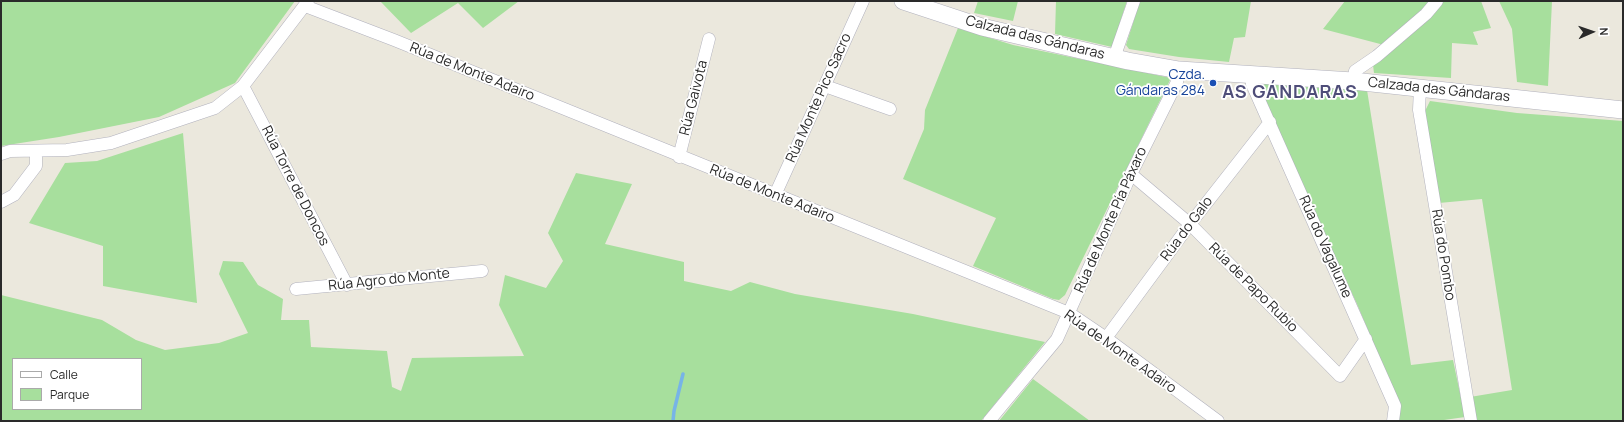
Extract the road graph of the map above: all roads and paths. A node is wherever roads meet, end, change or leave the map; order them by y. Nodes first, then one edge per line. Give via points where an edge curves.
1 (863, 1) edge
2 (903, 1) edge
3 (1134, 1) edge
4 (1437, 1) edge
5 (307, 4) edge
6 (709, 39) dead end
7 (1114, 58) junction
8 (1179, 70) junction
9 (1251, 74) junction
10 (1353, 81) junction
11 (243, 86) junction
12 (825, 86) junction
13 (1420, 88) junction
14 (890, 109) dead end
15 (1623, 110) edge
16 (1270, 122) junction
17 (36, 150) junction
18 (1, 154) edge
19 (679, 157) junction
20 (1130, 174) junction
21 (776, 196) junction
22 (1, 202) edge
23 (1190, 224) junction
24 (482, 271) dead end
25 (347, 285) junction
26 (296, 289) dead end
27 (1069, 314) junction
28 (1106, 338) junction
29 (1366, 339) junction
30 (1214, 420) edge
31 (989, 421) edge
32 (1393, 421) edge
33 (1471, 421) edge

1 - 12 street, Rúa Monte Pico Sacro
2 - 7 main road, Calzada das Gándaras via 982,27
3 - 7 street
4 - 10 street via 1426,14 1355,71
5 - 11 street
5 - 19 street, Rúa de Monte Adairo
6 - 19 street, Rúa Gaivota
7 - 8 main road, Calzada das Gándaras
8 - 9 main road, Calzada das Gándaras
8 - 20 street, Rúa de Monte Pía Páxaro via 1177,82
9 - 10 main road, Calzada das Gándaras
9 - 16 street, Rúa do Vagalume via 1252,84
10 - 13 main road, Calzada das Gándaras
11 - 17 street via 215,108 111,143 67,150
11 - 25 street, Rúa Torre de Doncos
12 - 14 street
12 - 21 street, Rúa Monte Pico Sacro
13 - 15 main road, Calzada das Gándaras
13 - 33 street, Rúa do Pombo via 1419,110
16 - 23 street, Rúa do Galo
16 - 29 street, Rúa do Vagalume
17 - 18 street
17 - 22 street via 36,166 14,195
19 - 21 street, Rúa de Monte Adairo
20 - 23 street, Rúa de Papo Rubio
20 - 27 street, Rúa de Monte Pía Páxaro
21 - 27 street, Rúa de Monte Adairo
23 - 28 street, Rúa do Galo
23 - 29 street, Rúa de Papo Rubio via 1340,376
24 - 25 street, Rúa Agro do Monte
25 - 26 street, Rúa Agro do Monte
27 - 28 street, Rúa de Monte Adairo
27 - 31 street, Rúa de Monte Pía Páxaro via 1057,339
28 - 30 street, Rúa de Monte Adairo
29 - 32 street, Rúa do Vagalume via 1395,406

